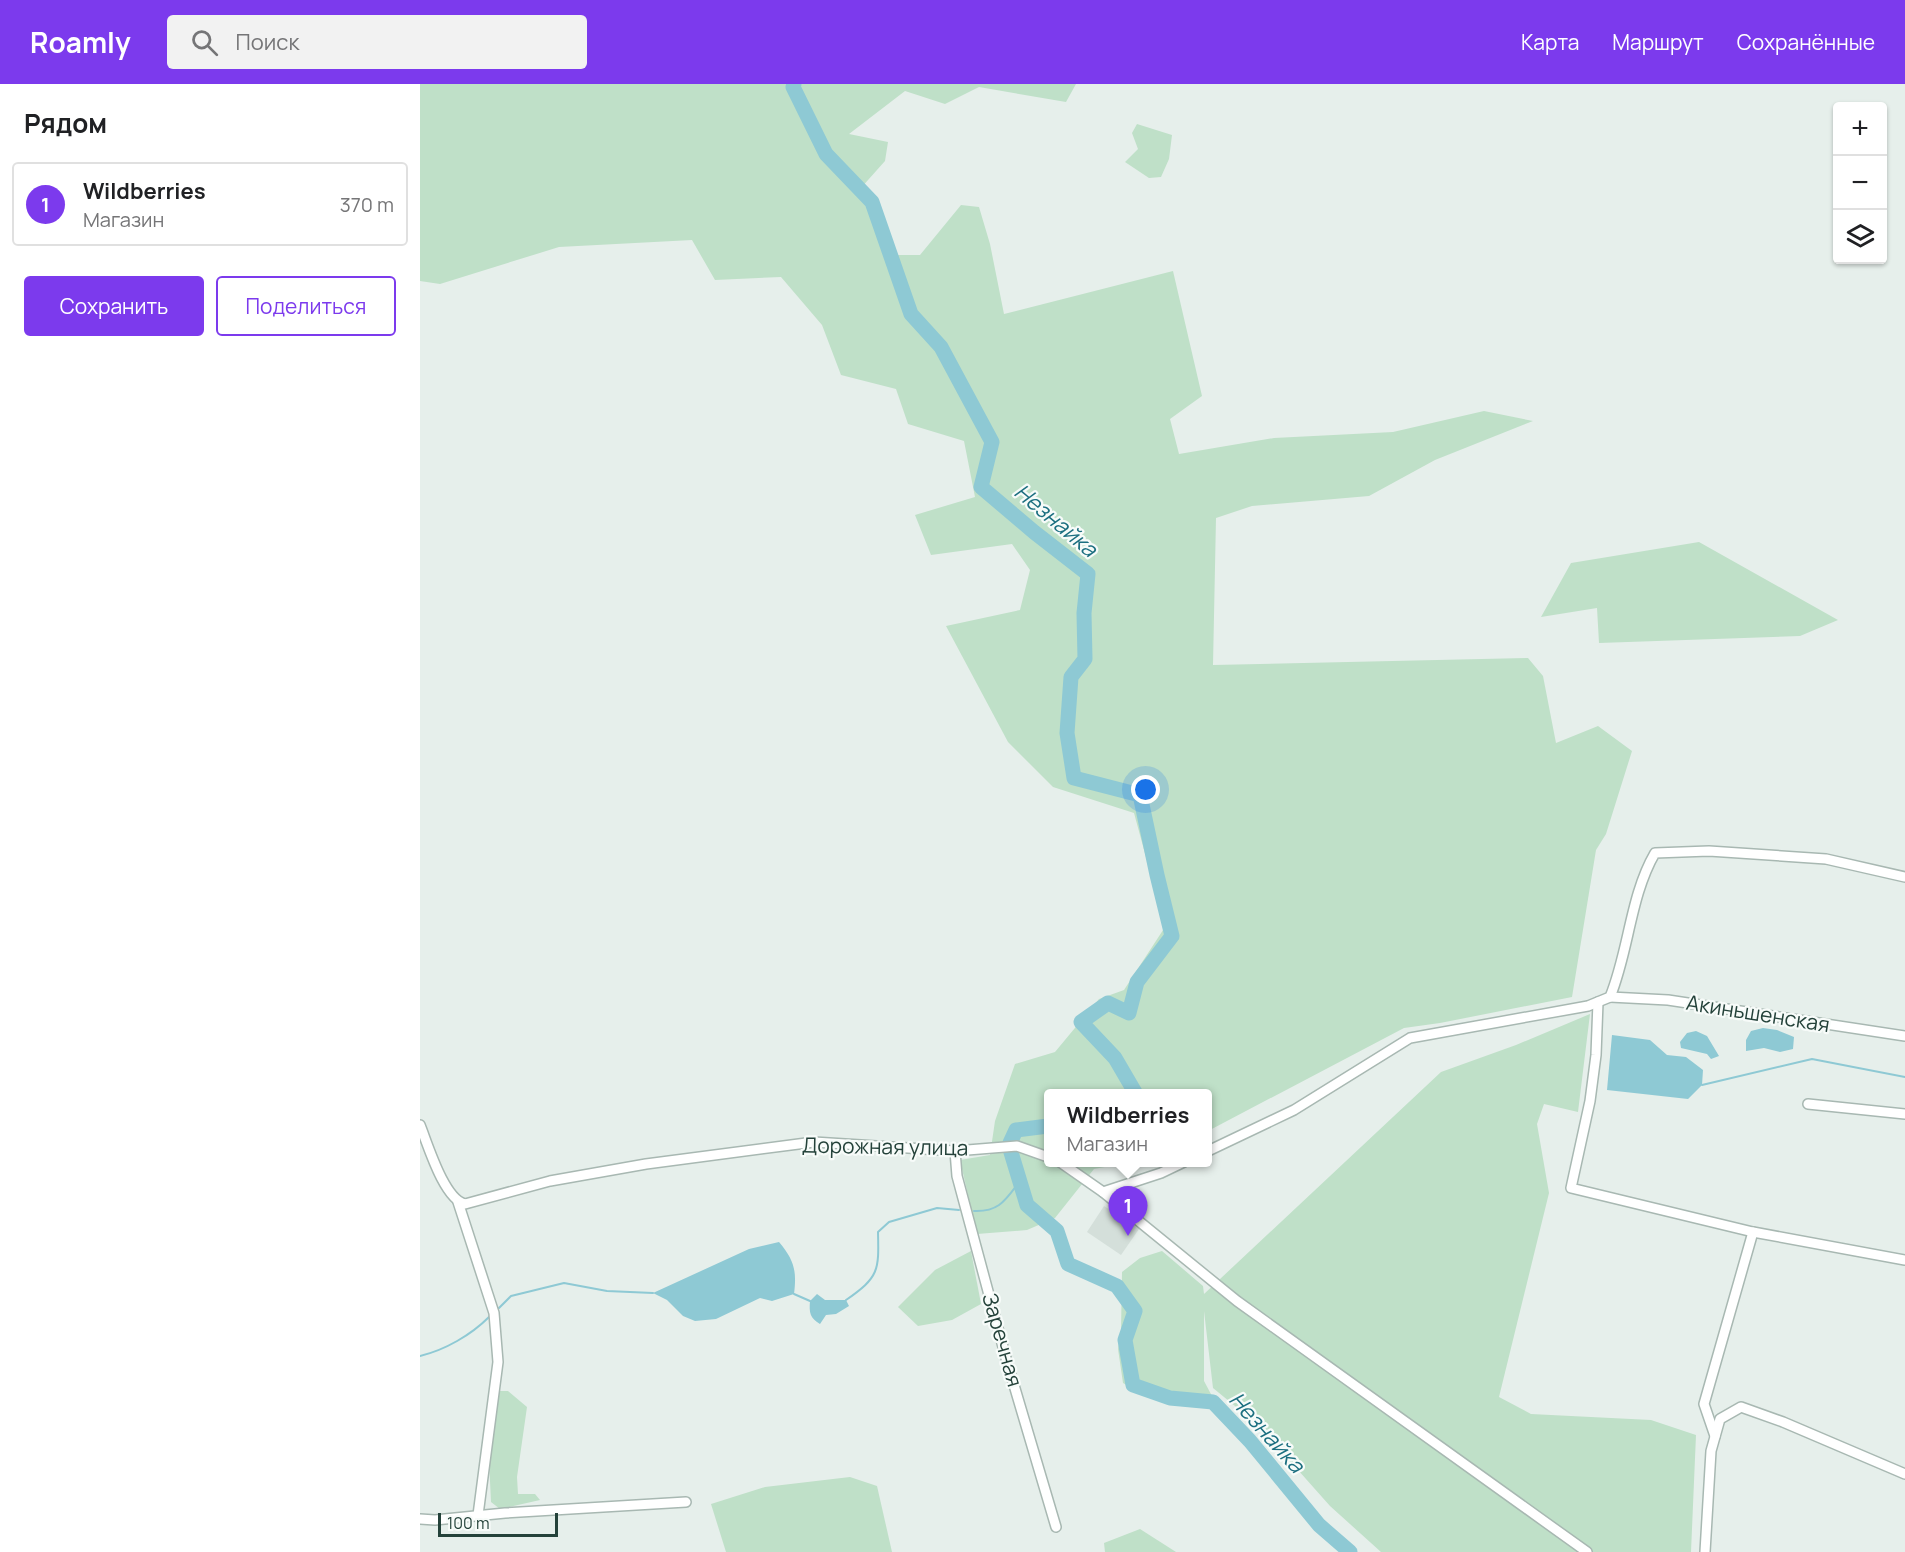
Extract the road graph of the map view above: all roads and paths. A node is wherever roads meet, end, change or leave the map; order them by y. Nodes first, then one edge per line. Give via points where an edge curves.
1 (1905, 877) edge
2 (1610, 997) junction
3 (1598, 1002) junction
4 (1905, 1036) edge
5 (1808, 1104) dead end
6 (1905, 1114) edge
7 (420, 1125) edge
8 (1212, 1149) edge
9 (955, 1151) junction
10 (1044, 1156) edge
11 (1067, 1167) edge
12 (1174, 1167) edge
13 (1103, 1192) junction
14 (458, 1202) junction
15 (1753, 1232) junction
16 (1905, 1260) edge
17 (1715, 1436) junction
18 (1905, 1474) edge
19 (686, 1503) dead end
20 (478, 1515) junction
21 (420, 1519) edge
22 (1056, 1527) dead end
23 (1587, 1552) edge
24 (1705, 1552) edge

1 - 2 street via 1826,859 1709,851 1654,853 1644,871
2 - 3 street
2 - 4 street, Акиньшенская via 1668,1000
3 - 8 street via 1410,1038 1294,1110
3 - 15 street via 1590,1101 1571,1188
5 - 6 street
7 - 14 street via 448,1192
9 - 10 street, Дорожная улица via 1005,1145
9 - 14 street, Дорожная улица via 814,1142 646,1164 550,1181 465,1204
9 - 22 street, Заречная via 957,1176
11 - 13 street
12 - 13 street
13 - 23 street via 1237,1301
14 - 20 street via 494,1313 498,1362
15 - 16 street
15 - 17 street via 1704,1404
17 - 18 street via 1720,1419 1741,1407
17 - 24 street
19 - 20 street
20 - 21 street

